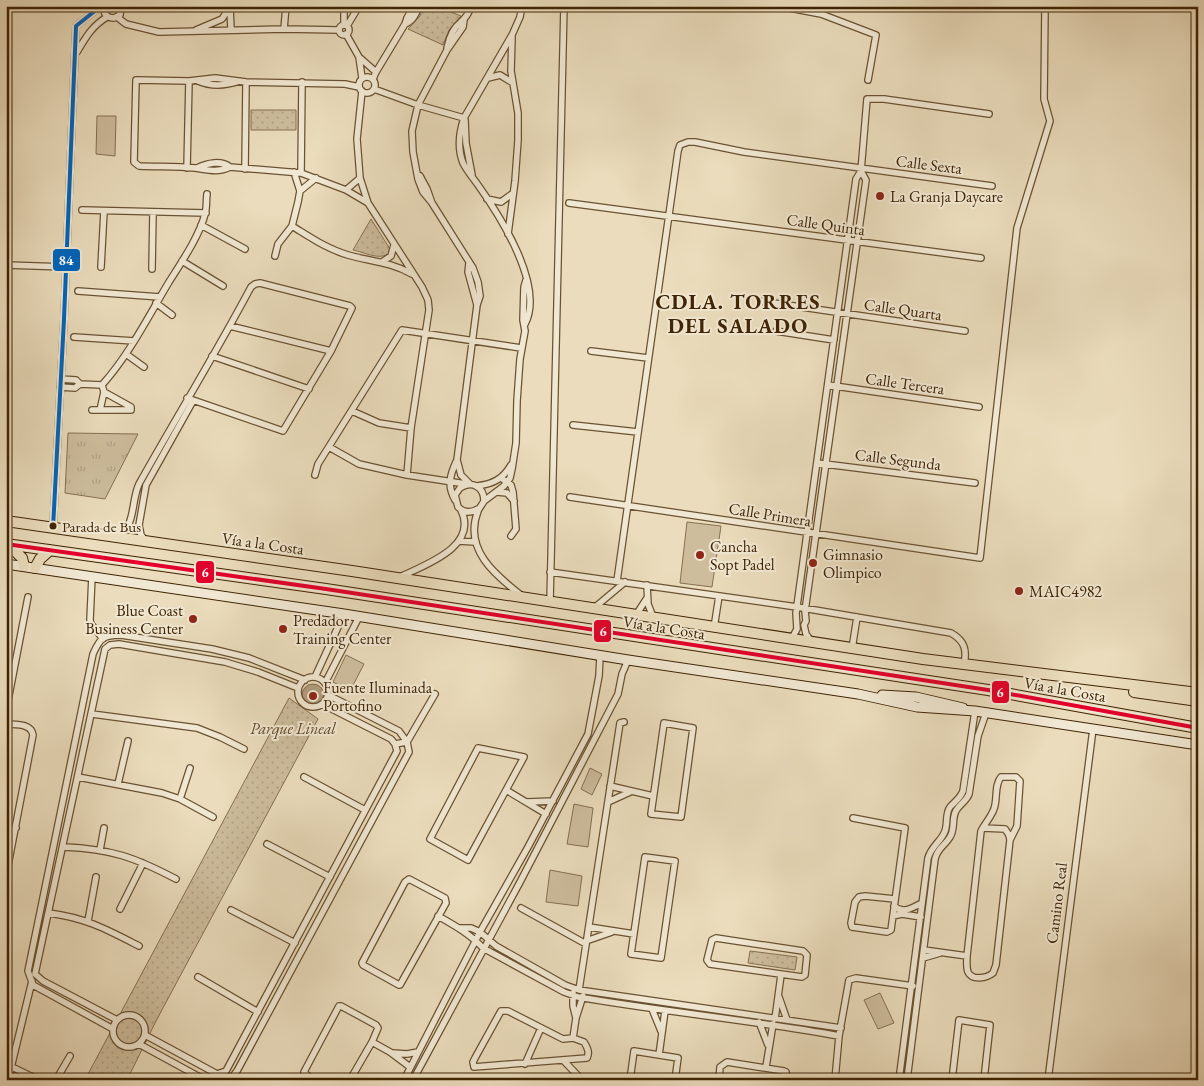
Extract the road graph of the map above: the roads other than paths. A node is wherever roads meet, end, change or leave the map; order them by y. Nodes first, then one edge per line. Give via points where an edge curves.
1 (121, 6) edge
2 (286, 6) edge
3 (344, 6) edge
4 (359, 6) edge
5 (414, 6) edge
6 (419, 6) edge
7 (471, 6) edge
8 (522, 6) edge
9 (564, 6) edge
10 (779, 6) edge
11 (1045, 6) edge
12 (104, 7) edge
13 (230, 7) edge
14 (107, 17) junction
15 (117, 17) junction
16 (222, 20) junction
17 (405, 24) junction
18 (345, 25) junction
19 (284, 29) junction
20 (231, 30) junction
21 (339, 30) junction
22 (222, 31) junction
23 (191, 32) junction
24 (346, 34) junction
25 (512, 35) junction
26 (76, 54) junction
27 (359, 57) junction
28 (376, 72) junction
29 (487, 78) junction
30 (373, 79) junction
31 (192, 80) junction
32 (868, 80) dead end
33 (243, 81) junction
34 (302, 82) junction
35 (513, 83) junction
36 (361, 84) junction
37 (372, 91) junction
38 (362, 105) junction
39 (418, 105) junction
40 (988, 114) dead end
41 (464, 118) junction
42 (188, 168) junction
43 (245, 169) junction
44 (861, 170) junction
45 (297, 173) junction
46 (316, 178) junction
47 (360, 178) junction
48 (992, 186) dead end
49 (346, 190) junction
50 (300, 191) junction
51 (207, 194) dead end
52 (512, 194) junction
53 (486, 198) junction
54 (368, 203) junction
55 (569, 203) dead end
56 (82, 210) dead end
57 (104, 210) junction
58 (153, 212) junction
59 (206, 213) junction
60 (667, 215) junction
61 (201, 225) junction
62 (292, 226) junction
63 (508, 234) junction
64 (848, 241) junction
65 (858, 242) junction
66 (394, 246) junction
67 (245, 249) dead end
68 (274, 256) dead end
69 (981, 258) dead end
70 (182, 261) junction
71 (382, 262) junction
72 (6, 265) edge
73 (66, 267) junction
74 (101, 268) dead end
75 (152, 269) dead end
76 (414, 275) junction
77 (223, 286) dead end
78 (78, 291) dead end
79 (160, 297) junction
80 (760, 302) dead end
81 (156, 303) junction
82 (838, 313) junction
83 (172, 315) dead end
84 (847, 315) junction
85 (230, 326) junction
86 (965, 331) dead end
87 (776, 332) dead end
88 (425, 333) junction
89 (74, 337) dead end
90 (473, 340) junction
91 (834, 340) junction
92 (134, 341) junction
93 (521, 348) junction
94 (331, 350) junction
95 (591, 351) dead end
96 (126, 354) junction
97 (212, 356) junction
98 (648, 358) junction
99 (144, 367) dead end
100 (61, 379) junction
101 (80, 384) junction
102 (102, 385) junction
103 (828, 386) junction
104 (60, 387) junction
105 (837, 387) junction
106 (309, 389) junction
107 (104, 392) junction
108 (190, 399) junction
109 (978, 407) dead end
110 (92, 410) dead end
111 (100, 410) junction
112 (352, 410) junction
113 (573, 425) dead end
114 (411, 428) junction
115 (638, 432) junction
116 (329, 447) junction
117 (457, 460) junction
118 (514, 460) junction
119 (817, 463) junction
120 (826, 464) junction
121 (407, 475) junction
122 (315, 476) dead end
123 (501, 478) junction
124 (449, 481) junction
125 (508, 482) junction
126 (975, 483) dead end
127 (469, 484) junction
128 (477, 486) junction
129 (497, 492) junction
130 (134, 496) junction
131 (570, 497) dead end
132 (144, 498) junction
133 (455, 500) junction
134 (484, 501) junction
135 (514, 501) junction
136 (628, 505) junction
137 (461, 510) junction
138 (478, 510) junction
139 (6, 521) edge
140 (53, 528) junction
141 (807, 534) junction
142 (816, 535) junction
143 (119, 536) junction
144 (511, 536) dead end
145 (145, 540) junction
146 (460, 541) junction
147 (475, 542) junction
148 (7, 545) edge
149 (50, 550) junction
150 (6, 564) edge
151 (24, 566) junction
152 (35, 568) junction
153 (550, 572) junction
154 (92, 576) junction
155 (398, 578) junction
156 (617, 580) junction
157 (625, 582) junction
158 (647, 585) junction
159 (719, 596) junction
160 (28, 597) dead end
161 (647, 598) junction
162 (525, 599) junction
163 (550, 602) junction
164 (797, 607) junction
165 (594, 608) junction
166 (806, 610) junction
167 (344, 614) junction
168 (636, 615) junction
169 (359, 617) junction
170 (653, 617) junction
171 (857, 617) junction
172 (714, 628) junction
173 (335, 634) junction
174 (103, 639) junction
175 (347, 639) junction
176 (791, 640) junction
177 (813, 643) junction
178 (185, 645) junction
179 (852, 649) junction
180 (183, 655) junction
181 (326, 655) junction
182 (600, 656) junction
183 (336, 660) junction
184 (628, 660) junction
185 (964, 665) junction
186 (1044, 676) junction
187 (315, 677) junction
188 (304, 680) junction
189 (325, 683) junction
190 (298, 688) junction
191 (1198, 693) edge
192 (434, 694) dead end
193 (328, 695) junction
194 (1198, 701) edge
195 (322, 704) junction
196 (6, 712) edge
197 (975, 712) junction
198 (986, 713) junction
199 (92, 714) junction
200 (1156, 721) junction
201 (624, 722) dead end
202 (1198, 722) edge
203 (6, 724) edge
204 (1198, 728) edge
205 (1093, 729) junction
206 (128, 741) dead end
207 (406, 742) junction
208 (395, 744) junction
209 (1198, 745) edge
210 (244, 749) dead end
211 (190, 768) dead end
212 (78, 777) junction
213 (304, 778) dead end
214 (118, 784) junction
215 (610, 786) junction
216 (506, 790) junction
217 (632, 792) junction
218 (653, 796) junction
219 (180, 799) junction
220 (553, 801) junction
221 (525, 802) junction
222 (608, 802) junction
223 (61, 809) junction
224 (365, 810) junction
225 (71, 811) junction
226 (546, 814) junction
227 (213, 817) dead end
228 (852, 818) dead end
229 (540, 825) junction
230 (16, 828) junction
231 (104, 828) dead end
232 (983, 828) junction
233 (548, 829) junction
234 (6, 836) edge
235 (1010, 840) junction
236 (267, 844) dead end
237 (64, 847) junction
238 (100, 850) junction
239 (143, 862) junction
240 (6, 876) edge
241 (96, 877) dead end
242 (330, 877) junction
243 (176, 879) dead end
244 (925, 880) junction
245 (932, 881) junction
246 (895, 899) junction
247 (922, 903) junction
248 (894, 906) junction
249 (521, 908) dead end
250 (120, 909) dead end
251 (231, 910) dead end
252 (312, 910) junction
253 (49, 913) junction
254 (321, 915) junction
255 (438, 916) junction
256 (893, 916) junction
257 (921, 917) junction
258 (88, 921) junction
259 (589, 927) junction
260 (459, 928) junction
261 (480, 932) junction
262 (614, 932) junction
263 (634, 934) junction
264 (489, 939) junction
265 (476, 940) junction
266 (295, 943) junction
267 (586, 943) junction
268 (138, 946) dead end
269 (483, 948) junction
270 (924, 950) junction
271 (942, 953) junction
272 (967, 956) junction
273 (923, 958) junction
274 (35, 974) junction
275 (781, 975) junction
276 (198, 977) dead end
277 (32, 983) junction
278 (911, 985) junction
279 (920, 986) junction
280 (579, 990) junction
281 (778, 994) junction
282 (573, 996) junction
283 (583, 998) junction
284 (694, 1007) junction
285 (652, 1009) junction
286 (665, 1011) junction
287 (258, 1012) junction
288 (693, 1014) junction
289 (576, 1018) junction
290 (117, 1020) junction
291 (786, 1020) junction
292 (774, 1021) junction
293 (759, 1022) junction
294 (807, 1023) junction
295 (431, 1028) junction
296 (541, 1028) junction
297 (840, 1028) junction
298 (113, 1029) junction
299 (806, 1030) junction
300 (438, 1032) junction
301 (662, 1032) junction
302 (145, 1035) junction
303 (839, 1036) junction
304 (573, 1038) junction
305 (372, 1042) junction
306 (139, 1044) junction
307 (768, 1047) junction
308 (390, 1052) junction
309 (418, 1052) junction
310 (659, 1055) junction
311 (70, 1056) dead end
312 (564, 1061) junction
313 (525, 1064) junction
314 (10, 1066) junction
315 (410, 1067) junction
316 (766, 1067) junction
317 (226, 1071) junction
318 (8, 1080) edge
319 (39, 1080) edge
320 (56, 1080) edge
321 (205, 1080) edge
322 (224, 1080) edge
323 (230, 1080) edge
324 (312, 1080) edge
325 (350, 1080) edge
326 (404, 1080) edge
327 (413, 1080) edge
328 (582, 1080) edge
329 (630, 1080) edge
330 (675, 1080) edge
331 (719, 1080) edge
332 (785, 1080) edge
333 (835, 1080) edge
334 (899, 1080) edge
335 (908, 1080) edge
336 (952, 1080) edge
337 (984, 1080) edge
338 (1048, 1080) edge

1 - 15 street
2 - 19 street
3 - 18 street
4 - 18 street
5 - 17 street
6 - 17 street via 410,22
7 - 39 street via 449,39 447,50
8 - 25 street
9 - 153 street
10 - 32 street via 821,14 876,35
11 - 142 street, Calle Primera via 1044,99 1050,121 1017,228 980,558
12 - 14 street
12 - 26 street via 76,26
13 - 16 street
13 - 20 street
14 - 15 street
14 - 26 street via 88,32
15 - 23 street via 126,24 159,32
16 - 22 street
16 - 23 street
17 - 28 street
18 - 21 street
18 - 24 street via 349,30
19 - 20 street
19 - 21 street
20 - 22 street
21 - 24 street via 342,35
22 - 23 street
24 - 27 street
25 - 29 street
25 - 35 street
26 - 73 street
27 - 28 street
27 - 36 street
28 - 30 street
29 - 35 street via 500,75
29 - 41 street
30 - 36 street via 368,76
30 - 37 street
31 - 33 street
31 - 42 street
31 - 42 street via 136,80 134,162 136,165
33 - 34 street
33 - 43 street
34 - 36 street
34 - 45 street
35 - 52 street via 518,140
36 - 37 street
36 - 38 street
37 - 38 street
37 - 39 street
38 - 47 street via 357,139
39 - 41 street
39 - 90 street via 412,131 418,179 469,263 476,305
40 - 44 street via 867,99
41 - 53 street via 472,177
42 - 43 street via 207,171 230,167
43 - 45 street
44 - 48 street, Calle Sexta
44 - 60 street, Calle Sexta via 695,142 684,143 678,150
44 - 64 street via 856,179
44 - 65 street via 866,180
45 - 46 street
45 - 50 street
46 - 49 street
46 - 50 street
47 - 49 street
47 - 54 street
49 - 54 street
50 - 62 street
51 - 59 street
52 - 53 street via 501,202
52 - 63 street
53 - 63 street
54 - 66 street
55 - 60 street, Calle Quinta
56 - 57 street
57 - 58 street
57 - 74 street
58 - 59 street
58 - 75 street
59 - 61 street
60 - 64 street, Calle Quinta
60 - 98 street
61 - 67 street
61 - 70 street
62 - 68 street via 278,244
62 - 71 street via 331,250
63 - 93 street via 528,285 530,311
64 - 65 street, Calle Quinta
64 - 82 street
65 - 69 street, Calle Quinta
65 - 84 street
66 - 71 street via 391,256
66 - 76 street
70 - 77 street
70 - 79 street
71 - 76 street
72 - 73 street
73 - 100 street
76 - 88 street via 428,300
78 - 79 street
79 - 81 street
80 - 82 street, Calle Quarta
81 - 83 street
81 - 92 street
82 - 84 street, Calle Quarta
82 - 91 street
84 - 86 street, Calle Quarta
84 - 105 street
85 - 94 street
85 - 94 street via 251,287 260,283 350,306 352,310
85 - 97 street
87 - 91 street
88 - 90 street
88 - 112 street via 399,332
88 - 114 street
89 - 92 street
90 - 93 street
90 - 117 street
91 - 103 street
92 - 96 street
93 - 118 street
94 - 106 street
95 - 98 street
96 - 99 street
96 - 102 street
97 - 106 street
97 - 108 street
98 - 115 street
100 - 101 street via 76,380
100 - 104 street
101 - 102 street
101 - 104 street via 75,388
102 - 107 street
103 - 105 street, Calle Tercera
103 - 119 street
104 - 140 street
105 - 109 street, Calle Tercera
105 - 120 street
106 - 108 street via 283,431
107 - 111 street
107 - 111 street via 131,408 130,411
108 - 130 street
108 - 132 street via 146,485
110 - 111 street
112 - 114 street via 379,423
112 - 116 street
113 - 115 street
114 - 121 street
115 - 136 street
116 - 121 street via 359,464
116 - 122 street via 318,464
117 - 124 street
117 - 127 street via 461,475
118 - 123 street
118 - 125 street
119 - 120 street, Calle Segunda
119 - 141 street
120 - 126 street, Calle Segunda
120 - 142 street
121 - 124 street
123 - 125 street
123 - 128 street
124 - 127 street
124 - 133 street
125 - 129 street
125 - 135 street
127 - 128 street
127 - 133 street via 457,491
128 - 134 street
129 - 134 street
129 - 135 street via 507,493
130 - 132 street
130 - 143 street via 130,523
131 - 136 street, Calle Primera
132 - 145 street via 139,525
133 - 137 street
134 - 138 street
135 - 144 street via 516,529
136 - 141 street, Calle Primera
136 - 156 street
137 - 138 street
137 - 146 street via 465,525
138 - 147 street
139 - 140 highway, Vía a la Costa
140 - 143 highway, Vía a la Costa
141 - 142 street, Calle Primera
141 - 164 street
142 - 166 street
143 - 145 highway, Vía a la Costa
145 - 155 highway, Vía a la Costa
146 - 147 street
146 - 155 street via 440,557
147 - 162 street via 490,568
148 - 149 highway, Vía a la Costa
148 - 151 highway via 22,558
149 - 152 highway
149 - 200 highway, Vía a la Costa via 988,690
150 - 151 street
151 - 152 street
152 - 154 street
153 - 156 street
153 - 163 street
154 - 167 street
154 - 174 street via 90,620
155 - 162 highway, Vía a la Costa
156 - 157 street
157 - 158 street
157 - 165 street
158 - 159 street
158 - 161 street
159 - 164 street
159 - 172 street
160 - 196 street
161 - 168 street
161 - 170 street
162 - 163 highway, Vía a la Costa
163 - 165 highway, Vía a la Costa
164 - 166 street
164 - 176 street via 797,629
165 - 168 highway, Vía a la Costa
166 - 171 street
166 - 177 street via 804,625
167 - 169 street
167 - 173 street
168 - 170 highway, Vía a la Costa
169 - 175 street
169 - 182 street
170 - 172 highway, Vía a la Costa
171 - 179 street
171 - 185 street via 951,633 964,643
172 - 176 highway, Vía a la Costa
173 - 175 street
173 - 181 street
174 - 178 street via 121,636
174 - 223 street via 93,654
175 - 183 street
176 - 177 highway, Vía a la Costa
177 - 179 highway, Vía a la Costa
178 - 180 street
178 - 188 street via 249,658
179 - 185 highway, Vía a la Costa
180 - 190 street via 225,662
180 - 199 street via 119,644 110,646 106,649
181 - 183 street
181 - 187 street
182 - 184 street
182 - 220 street via 588,734
183 - 189 street
184 - 197 street via 858,694 916,697
184 - 233 street via 618,694
185 - 186 highway, Vía a la Costa
186 - 191 highway, Vía a la Costa
186 - 194 highway
187 - 188 street
187 - 189 street
188 - 190 street
189 - 193 street
190 - 195 street via 298,697 304,705 313,708
192 - 207 street
193 - 195 street
193 - 207 street via 399,730
195 - 208 street via 392,739
197 - 198 street
197 - 244 street via 963,792 950,808 943,836 930,851
198 - 205 street
198 - 245 street via 978,736 969,794 954,814 952,835 936,853
199 - 210 street via 197,728
199 - 212 street
200 - 202 highway
200 - 204 highway, Vía a la Costa
201 - 215 street via 620,723
203 - 230 street via 28,727 33,735
205 - 209 street
205 - 338 street, Camino Real
206 - 214 street
207 - 208 street
207 - 254 street via 409,752
208 - 224 street via 397,751
211 - 219 street
212 - 214 street
212 - 225 street
213 - 224 street
214 - 219 street
215 - 217 street
215 - 222 street
216 - 216 street via 524,757 478,748 430,841 469,860
216 - 221 street
217 - 218 street
217 - 222 street
218 - 218 street via 664,723 693,728 681,818 651,814
219 - 227 street
220 - 221 street
220 - 226 street
221 - 226 street
222 - 259 street
223 - 225 street
223 - 277 street via 28,971
224 - 242 street
225 - 237 street
226 - 229 street
228 - 246 street via 906,828
229 - 233 street
229 - 261 street
230 - 234 street
230 - 240 street
231 - 238 street
232 - 235 street via 1005,829
232 - 235 street via 995,809 998,781 1001,777 1016,777 1020,781 1017,826
232 - 272 street
233 - 264 street
235 - 272 street via 993,974 973,977 968,974
236 - 242 street
237 - 238 street
237 - 253 street
238 - 239 street
239 - 243 street
239 - 250 street
241 - 258 street
242 - 252 street
244 - 245 street
244 - 247 street
245 - 270 street
246 - 248 street
246 - 256 street via 859,897 851,924 854,929 887,932 891,930
247 - 248 street via 902,911
247 - 257 street
248 - 256 street
249 - 267 street
251 - 266 street
252 - 254 street
252 - 266 street
253 - 258 street
253 - 274 street
254 - 323 street
255 - 255 street via 446,903 445,898 406,880 363,966 400,985
255 - 260 street
256 - 257 street
257 - 278 street
258 - 268 street
259 - 262 street
259 - 267 street
260 - 261 street
260 - 265 street
261 - 264 street
261 - 265 street
262 - 263 street
262 - 267 street
263 - 263 street via 645,857 675,861 661,958 631,954
264 - 269 street
264 - 280 street via 496,946
265 - 269 street
265 - 295 street
266 - 287 street
267 - 280 street
269 - 282 street
269 - 300 street
270 - 271 street
270 - 273 street
271 - 272 street
271 - 273 street
273 - 279 street
274 - 277 street
274 - 290 street
275 - 275 street via 804,976 807,955 803,951 712,940 707,960 710,964
275 - 281 street
276 - 287 street
277 - 298 street
277 - 314 street
278 - 279 street
278 - 297 street via 851,978
278 - 334 street
279 - 335 street
280 - 282 street
280 - 283 street
280 - 284 street
281 - 291 street
281 - 292 street
282 - 283 street
282 - 289 street
283 - 285 street
283 - 289 street
284 - 288 street
284 - 292 street
285 - 286 street
285 - 301 street
286 - 288 street
286 - 301 street
287 - 317 street
288 - 293 street
289 - 304 street
290 - 298 street
290 - 302 street via 132,1015 137,1017 144,1025
291 - 292 street
291 - 294 street
292 - 293 street
292 - 299 street
292 - 307 street
293 - 307 street
294 - 297 street
294 - 299 street
295 - 300 street
295 - 309 street
296 - 304 street via 563,1039
296 - 313 street
296 - 313 street via 508,1010 502,1011 474,1062 476,1068
297 - 303 street
298 - 306 street via 115,1040 124,1046
299 - 303 street
300 - 327 street
301 - 310 street
302 - 306 street
302 - 317 street via 218,1074
303 - 333 street
304 - 312 street via 584,1042 587,1058
305 - 308 street
305 - 324 street via 377,1026 340,1006 304,1072
305 - 325 street
306 - 321 street
307 - 316 street
308 - 309 street
308 - 315 street
309 - 315 street
310 - 329 street via 634,1051
310 - 330 street via 678,1058
311 - 320 street
312 - 313 street
312 - 328 street
314 - 318 street
314 - 319 street
315 - 326 street
316 - 331 street via 727,1062 720,1067
316 - 332 street via 785,1071
317 - 322 street
336 - 337 street via 959,1020 990,1025

